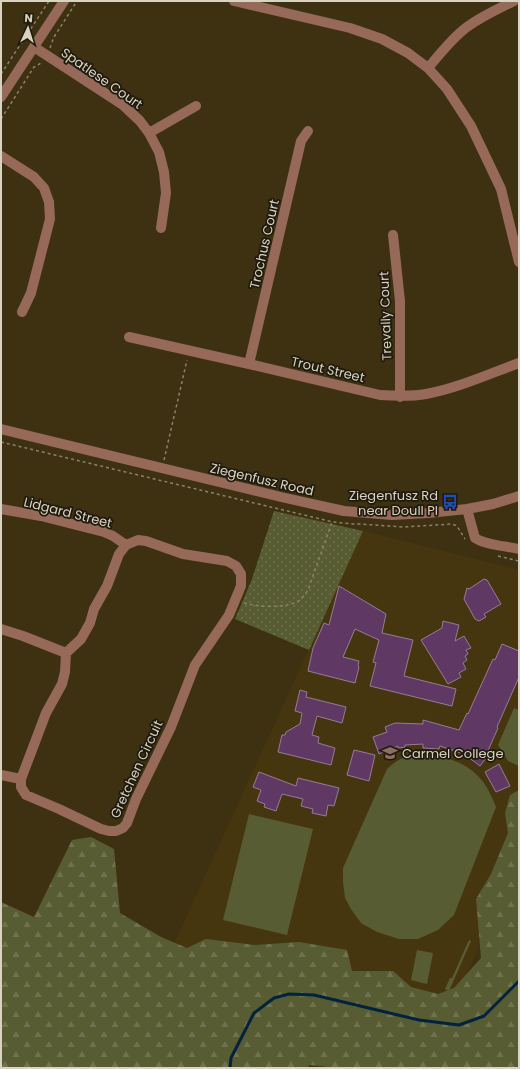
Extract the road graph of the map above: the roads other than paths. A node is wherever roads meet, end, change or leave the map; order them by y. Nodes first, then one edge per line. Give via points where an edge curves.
1 (64, 1) edge
2 (234, 1) edge
3 (514, 1) edge
4 (34, 47) junction
5 (428, 68) junction
6 (1, 97) edge
7 (196, 106) dead end
8 (308, 131) dead end
9 (149, 133) junction
10 (1, 156) edge
11 (161, 228) dead end
12 (393, 236) dead end
13 (519, 262) edge
14 (22, 312) dead end
15 (129, 337) dead end
16 (519, 363) edge
17 (249, 364) junction
18 (400, 397) junction
19 (1, 429) edge
20 (519, 496) edge
21 (1, 509) edge
22 (467, 509) junction
23 (126, 545) junction
24 (519, 549) edge
25 (1, 629) edge
26 (66, 652) junction
27 (1, 776) edge
28 (20, 778) junction

1 - 4 street
2 - 5 street via 350,28 382,39 408,53
3 - 5 street via 467,27
4 - 6 street
4 - 9 street, Spatlese Court via 123,105
5 - 13 street via 447,89 471,126 501,189
7 - 9 street
8 - 17 street, Trochus Court via 301,141
9 - 11 street, Spatlese Court via 159,152 165,179 166,193
10 - 14 street via 34,177 44,188 49,202 50,219 31,293
12 - 18 street, Trevally Court via 400,301
15 - 17 street, Trout Street
16 - 18 street, Trout Street via 449,389
17 - 18 street, Trout Street via 380,395
19 - 22 street, Ziegenfusz Road via 344,511 392,515
20 - 22 street, Ziegenfusz Road
21 - 23 street, Lidgard Street via 104,532
22 - 24 street via 475,538 482,543
23 - 26 street via 94,609 90,623 81,639
23 - 28 street, Gretchen Circuit via 138,540 146,541 183,554 227,561 236,566 241,574 241,586 236,601 195,665 171,727 123,828 116,831 101,829 26,795 21,787
25 - 26 street
26 - 28 street via 62,684 46,713
27 - 28 street

